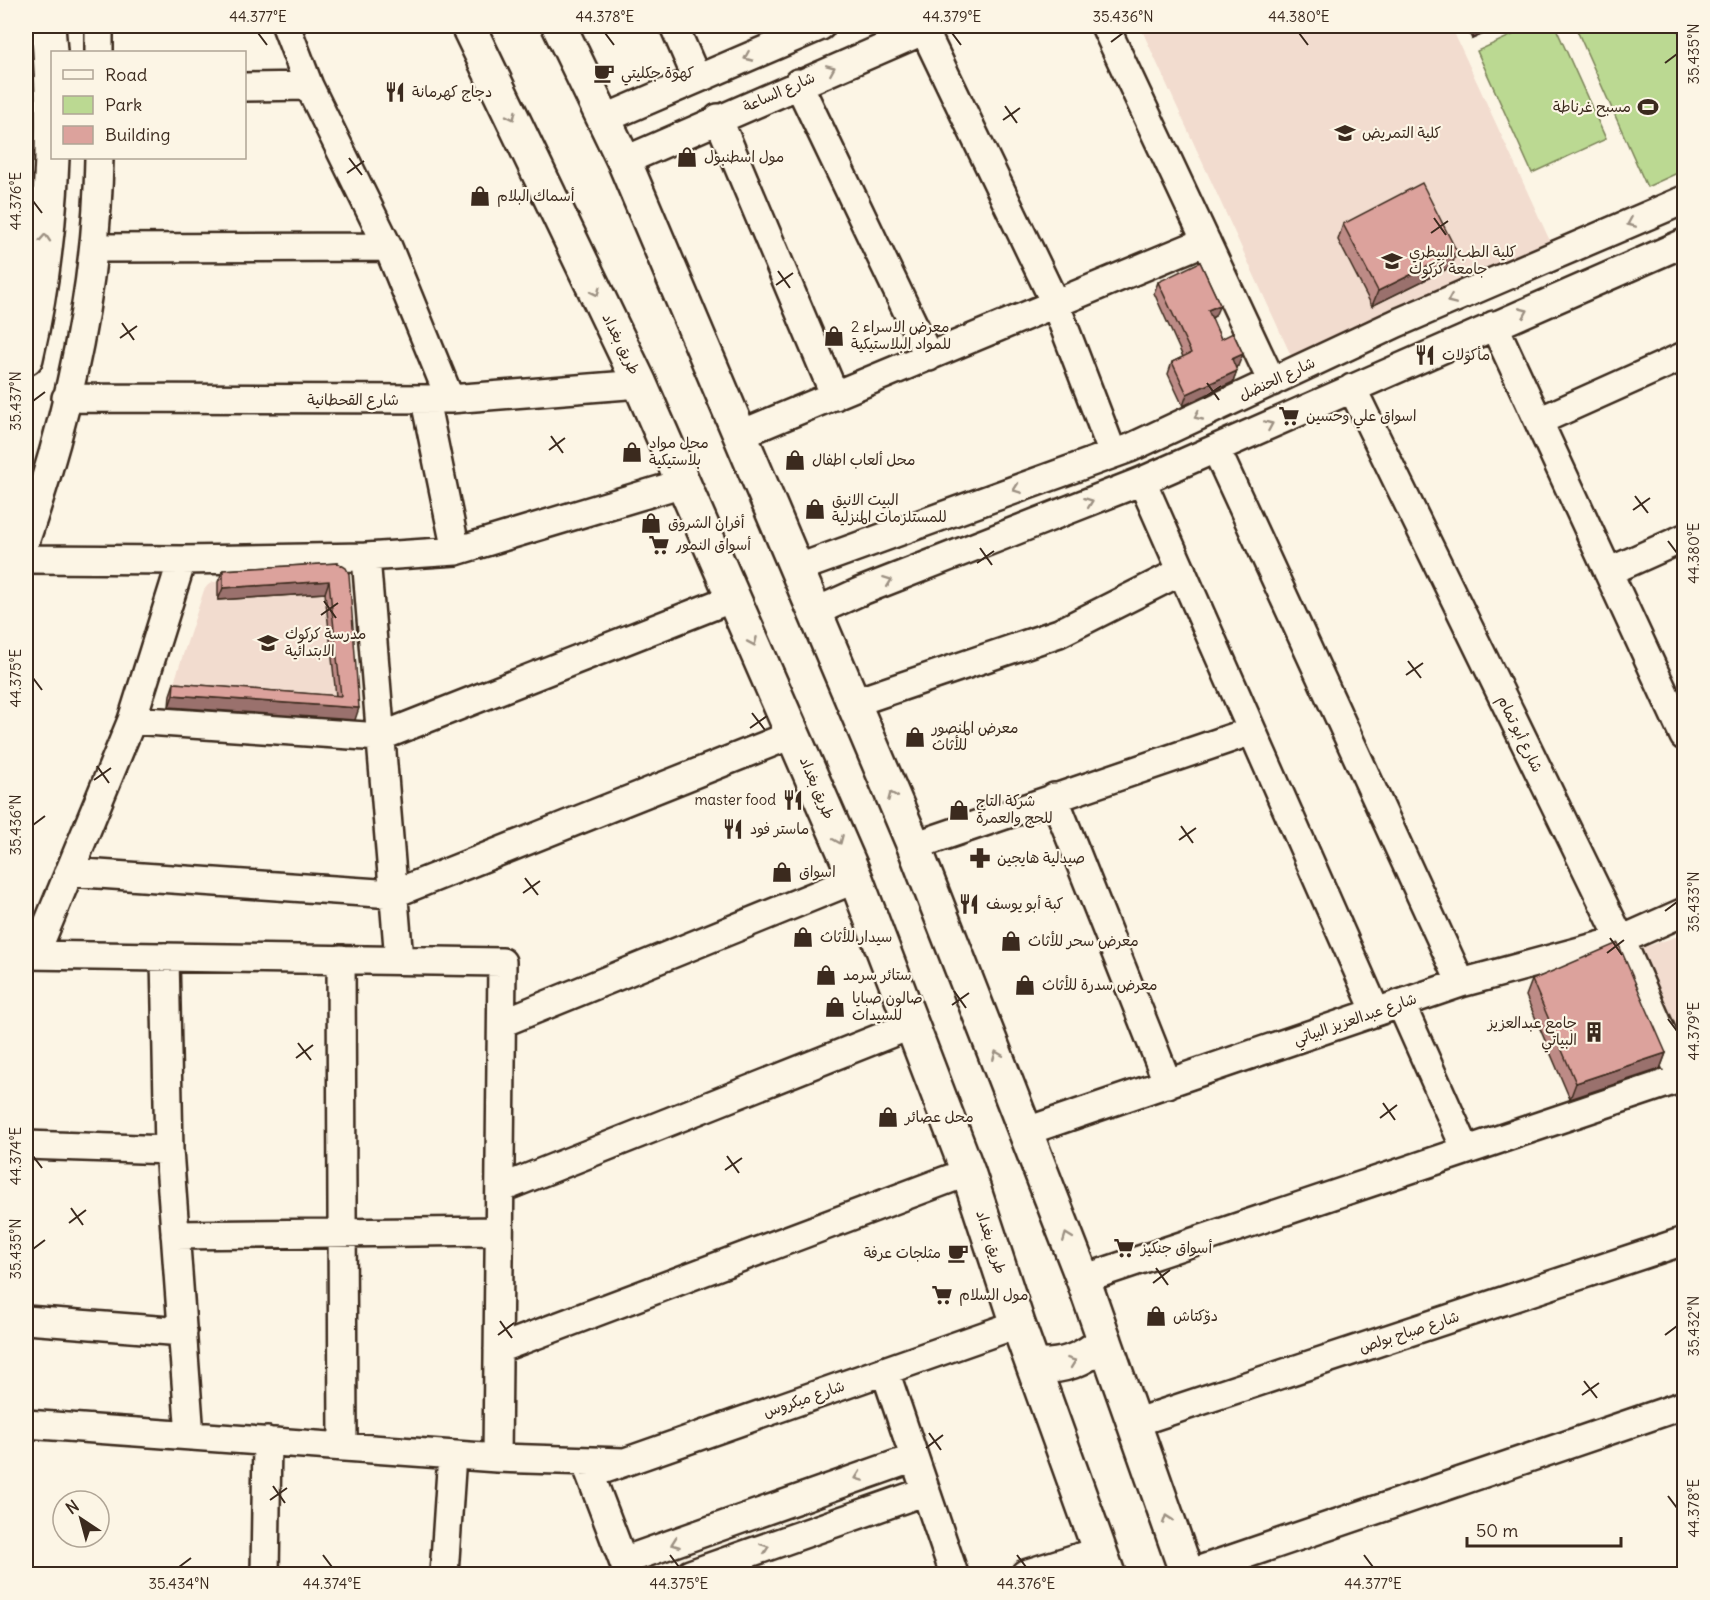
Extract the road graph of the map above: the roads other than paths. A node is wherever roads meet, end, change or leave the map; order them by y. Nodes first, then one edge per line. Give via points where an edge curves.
1 (48, 26) edge
2 (99, 26) edge
3 (286, 26) edge
4 (468, 26) edge
5 (559, 26) edge
6 (674, 26) edge
7 (821, 26) edge
8 (1105, 26) edge
9 (929, 28) edge
10 (99, 51) edge
11 (51, 58) edge
12 (697, 79) junction
13 (798, 83) junction
14 (309, 86) junction
15 (246, 87) edge
16 (662, 95) junction
17 (718, 118) junction
18 (604, 119) junction
19 (679, 136) junction
20 (52, 159) edge
21 (99, 159) edge
22 (624, 160) junction
23 (1684, 200) edge
24 (1206, 241) junction
25 (1684, 243) edge
26 (388, 247) junction
27 (94, 248) junction
28 (1055, 303) junction
29 (1397, 323) junction
30 (1494, 325) junction
31 (1684, 356) edge
32 (929, 357) junction
33 (26, 358) edge
34 (1412, 361) junction
35 (1272, 382) junction
36 (640, 384) junction
37 (1352, 388) junction
38 (835, 396) junction
39 (66, 398) junction
40 (437, 400) junction
41 (1539, 421) junction
42 (740, 435) junction
43 (1216, 448) junction
44 (1113, 454) junction
45 (1142, 482) junction
46 (683, 483) junction
47 (1684, 538) edge
48 (26, 539) edge
49 (456, 551) junction
50 (847, 551) junction
51 (366, 557) junction
52 (26, 559) edge
53 (182, 560) junction
54 (796, 569) junction
55 (1182, 571) junction
56 (1608, 572) junction
57 (859, 592) junction
58 (733, 598) junction
59 (815, 612) junction
60 (853, 703) junction
61 (132, 720) junction
62 (1683, 729) edge
63 (1252, 731) junction
64 (794, 734) junction
65 (380, 736) junction
66 (1054, 797) junction
67 (914, 846) junction
68 (69, 872) junction
69 (856, 879) junction
70 (393, 894) junction
71 (1684, 912) edge
72 (1621, 940) junction
73 (30, 955) edge
74 (165, 957) junction
75 (342, 959) junction
76 (399, 960) junction
77 (1461, 982) junction
78 (1388, 1008) junction
79 (502, 1023) junction
80 (912, 1026) junction
81 (1683, 1080) edge
82 (1168, 1084) junction
83 (1027, 1131) junction
84 (26, 1145) edge
85 (169, 1150) junction
86 (1466, 1150) junction
87 (968, 1172) junction
88 (500, 1189) junction
89 (500, 1231) junction
90 (342, 1233) junction
91 (176, 1235) junction
92 (1684, 1241) edge
93 (1083, 1279) junction
94 (26, 1320) edge
95 (1018, 1323) junction
96 (183, 1332) junction
97 (1105, 1341) junction
98 (498, 1349) junction
99 (1034, 1366) junction
100 (885, 1371) junction
101 (1684, 1405) edge
102 (1134, 1423) junction
103 (26, 1424) edge
104 (190, 1436) junction
105 (267, 1441) junction
106 (343, 1447) junction
107 (452, 1455) junction
108 (497, 1458) junction
109 (914, 1458) junction
110 (588, 1467) junction
111 (926, 1491) junction
112 (1103, 1563) edge
113 (626, 1568) edge
114 (265, 1575) edge
115 (444, 1575) edge
116 (690, 1575) edge
117 (954, 1575) edge
118 (1025, 1575) edge
119 (1188, 1575) edge

11 -> 1 main road
2 - 10 street
3 - 14 street
4 -> 36 main road, طريق بغداد
5 - 18 main road
6 - 12 street
7 -> 12 street
8 - 24 street
13 -> 9 street, شارع الساعة
9 - 28 street
12 - 16 street
13 - 17 street, شارع الساعة
13 - 32 street
14 - 15 street
14 - 26 street
16 - 18 street
16 - 19 street
17 - 19 street, شارع الساعة
17 - 38 street
18 - 22 main road
19 - 22 street, شارع الساعة
33 -> 20 main road via 44,253
21 - 27 street
22 - 42 main road
23 -> 29 street, شارع الحنضل
24 - 28 street
24 - 35 street
30 -> 25 street
26 - 27 street
26 - 40 street
27 - 39 street
28 - 32 street
28 - 44 street
29 - 34 street
29 - 35 street, شارع الحنضل
30 - 34 street
30 - 41 street
31 - 41 street
32 - 38 street
34 - 37 street
35 -> 44 street, شارع الحنضل
36 - 40 street, شارع القحطانية
36 - 46 main road, طريق بغداد
43 -> 37 street
37 - 72 street, شارع أبو تمام
38 - 42 street
39 - 40 street, شارع القحطانية
39 - 48 street
40 - 49 street
41 - 56 street
42 - 54 main road
43 - 45 street
43 - 77 street
44 -> 50 street, شارع الحنضل
45 - 55 street
57 -> 45 street
46 - 49 street
46 - 58 main road, طريق بغداد
47 - 56 street
49 - 51 street
50 - 54 street, شارع الحنضل
50 - 57 street via 837,570 842,584
51 - 53 street
51 - 65 street
52 - 53 street
53 - 61 street
54 - 59 main road
55 - 60 street via 1059,633
55 - 63 street
56 - 62 street
57 - 59 street
58 -> 64 main road, طريق بغداد
58 - 65 street
59 - 60 main road
67 -> 60 main road
61 - 65 street
61 - 68 street
63 - 66 street
63 - 78 street
64 -> 69 main road, طريق بغداد
64 - 70 street
65 - 70 street
66 - 67 street
66 - 82 street
83 -> 67 main road
68 - 70 street
68 - 73 street
69 - 79 street
69 - 80 main road, طريق بغداد
70 - 76 street
71 - 72 street, شارع عبدالعزيز البياتي
72 - 77 street, شارع عبدالعزيز البياتي
72 - 81 street, شارع أبو تمام
73 - 74 street
74 - 75 street
74 - 85 street
75 - 76 street
75 - 90 street
76 - 79 street via 502,962
77 - 78 street, شارع عبدالعزيز البياتي
78 - 82 street, شارع عبدالعزيز البياتي
78 - 86 street
79 - 88 street
80 - 87 main road, طريق بغداد
80 - 88 street
81 - 86 street
82 - 83 street, شارع عبدالعزيز البياتي
93 -> 83 main road
84 - 85 street
85 - 91 street
86 - 93 street
87 - 95 main road, طريق بغداد
87 - 98 street
88 - 89 street
89 - 90 street
89 - 98 street
90 - 91 street
90 - 106 street
91 - 96 street
92 - 102 street, شارع صباح بولص
93 - 97 main road
94 - 96 street
95 - 99 main road, طريق بغداد
95 - 100 street, شارع ميكروس
96 - 104 street
99 -> 97 main road via 1080,1360
97 - 102 main road
98 - 108 street
99 - 112 main road, طريق بغداد
100 - 109 street
100 - 110 street, شارع ميكروس via 623,1462
101 - 119 street
119 -> 102 main road
103 - 104 street
104 - 105 street
105 - 106 street
105 - 114 street
106 - 107 street
107 - 108 street
107 - 115 street
108 - 110 street
109 - 111 street
109 -> 113 street
110 - 113 street
116 -> 111 street
111 - 117 street
112 - 118 street

